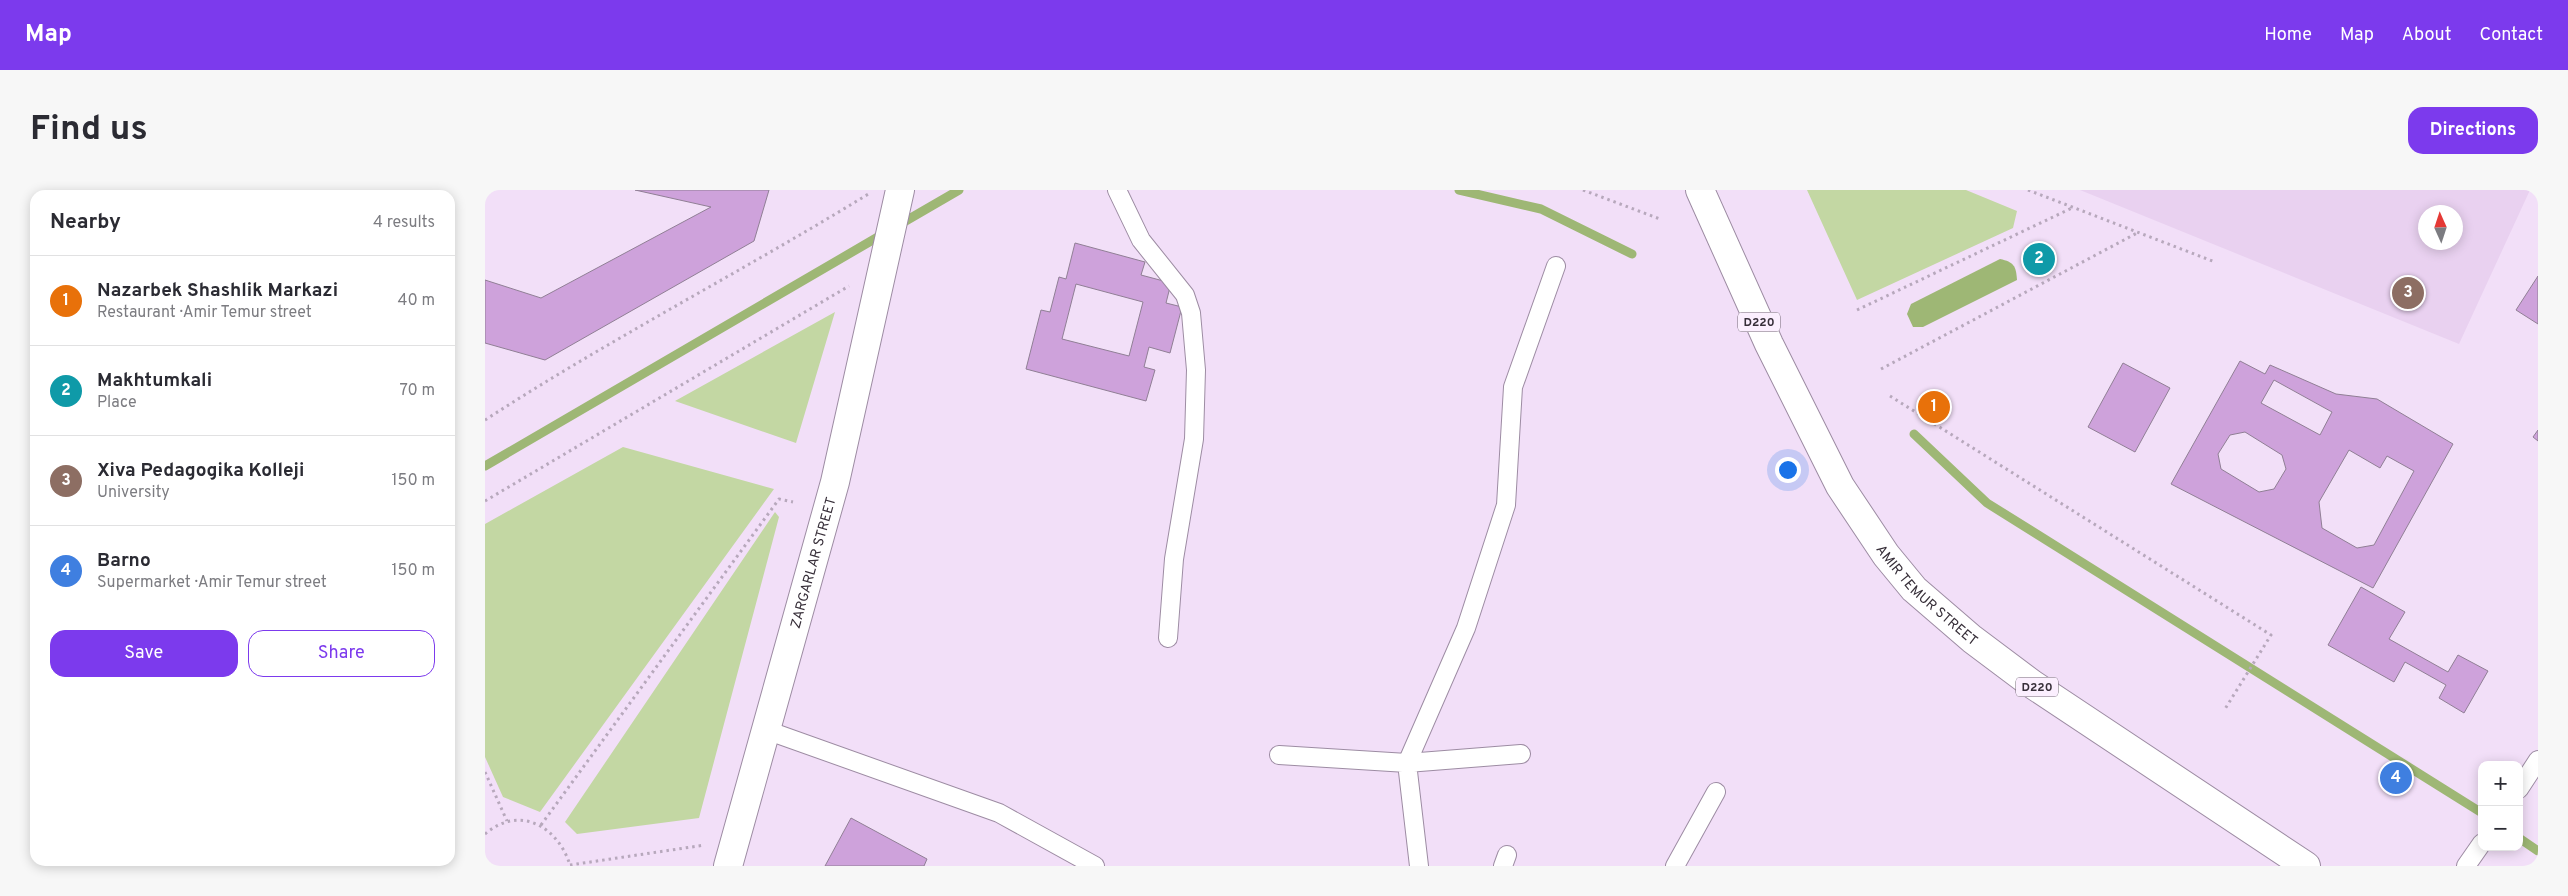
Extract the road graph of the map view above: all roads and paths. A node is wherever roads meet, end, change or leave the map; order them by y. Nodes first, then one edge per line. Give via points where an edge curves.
1 (876, 190) edge
2 (900, 190) edge
3 (1117, 190) edge
4 (1583, 190) edge
5 (1700, 190) edge
6 (2028, 190) edge
7 (2072, 208) junction
8 (1660, 218) dead end
9 (2139, 232) junction
10 (2215, 262) dead end
11 (1555, 266) dead end
12 (849, 286) dead end
13 (1857, 310) dead end
14 (1881, 369) dead end
15 (1890, 396) dead end
16 (485, 420) edge
17 (485, 501) edge
18 (793, 502) dead end
19 (1168, 638) dead end
20 (2225, 709) dead end
21 (766, 730) junction
22 (1521, 754) dead end
23 (1279, 755) dead end
24 (2538, 760) edge
25 (1407, 763) junction
26 (485, 772) edge
27 (2523, 783) edge
28 (1717, 792) dead end
29 (507, 822) junction
30 (541, 825) junction
31 (485, 834) edge
32 (705, 844) dead end
33 (2478, 848) edge
34 (570, 866) edge
35 (728, 866) edge
36 (1095, 866) edge
37 (1419, 866) edge
38 (1675, 866) edge
39 (2307, 866) edge
40 (2466, 866) edge

1 - 16 path
2 - 21 main road, ZARGARLAR STREET via 835,482
3 - 19 lane via 1141,240 1185,295 1191,313 1196,370 1194,439 1174,559
4 - 8 path
5 - 39 main road, AMIR TEMUR STREET / D220 via 1769,344 1840,486 1914,589 1971,639 2032,684
6 - 7 path
7 - 9 path
7 - 13 path
9 - 10 path
9 - 14 path
11 - 25 lane via 1513,387 1506,505 1466,628
12 - 17 path
15 - 20 path via 2271,635
18 - 30 path via 779,499
21 - 35 main road, ZARGARLAR STREET
21 - 36 lane via 999,813
22 - 25 lane
23 - 25 lane
24 - 27 lane
25 - 37 lane
26 - 29 path
28 - 38 lane
29 - 30 path
29 - 31 path
30 - 34 path via 555,835 565,849
32 - 34 path
33 - 40 lane

